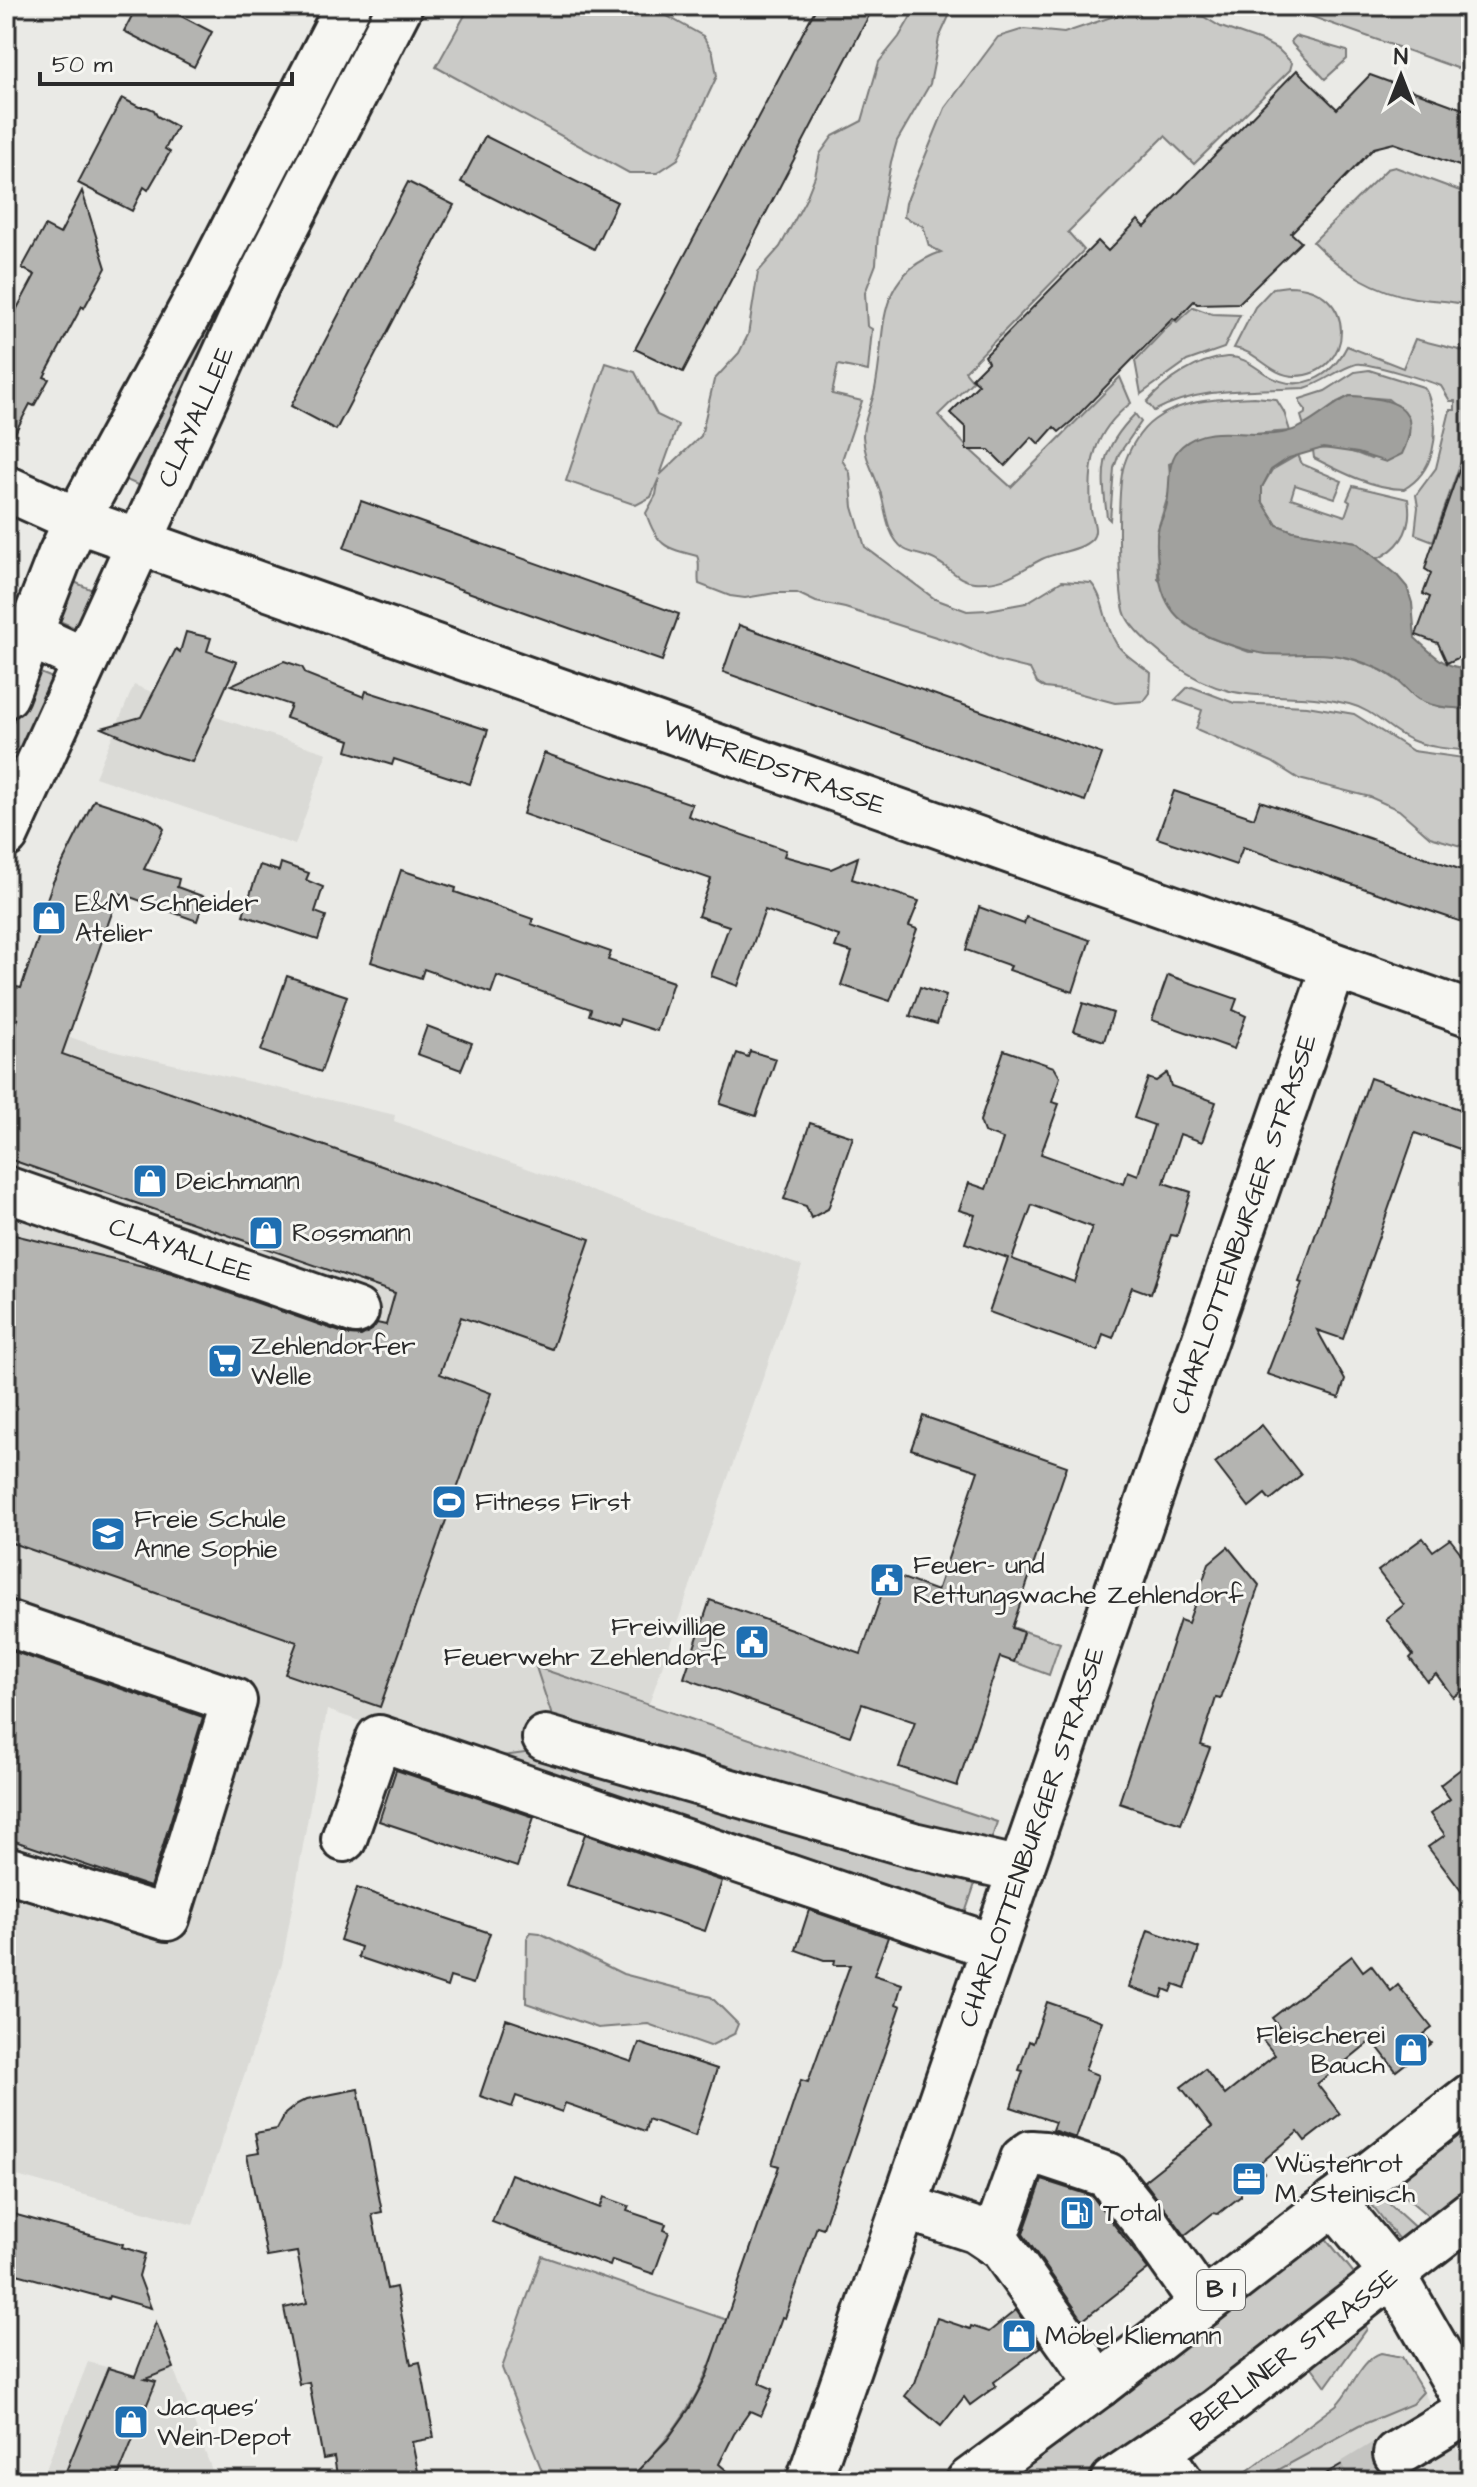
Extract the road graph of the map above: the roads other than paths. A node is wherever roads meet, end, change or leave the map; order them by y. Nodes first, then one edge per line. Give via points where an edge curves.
1 (348, 6) edge
2 (400, 6) edge
3 (6, 488) edge
4 (77, 520) junction
5 (141, 542) junction
6 (30, 635) junction
7 (84, 660) junction
8 (6, 695) edge
9 (6, 835) edge
10 (1334, 966) junction
11 (1471, 1014) edge
12 (6, 1189) edge
13 (356, 1311) dead end
14 (6, 1623) edge
15 (545, 1738) dead end
16 (344, 1839) dead end
17 (6, 1869) edge
18 (1021, 1870) junction
19 (994, 1947) junction
20 (1471, 2096) edge
21 (1334, 2202) junction
22 (905, 2207) junction
23 (1471, 2213) edge
24 (993, 2242) junction
25 (1393, 2274) junction
26 (1203, 2304) junction
27 (1099, 2385) junction
28 (1471, 2409) edge
29 (1396, 2454) tunnel mouth
30 (1170, 2466) edge
31 (809, 2481) edge
32 (969, 2481) edge
33 (1113, 2481) edge

1 - 4 street, CLAYALLEE
2 - 5 street, CLAYALLEE via 258,282
3 - 4 street, WINFRIEDSTRASSE
4 - 5 street, WINFRIEDSTRASSE
4 - 6 street, CLAYALLEE
5 - 7 street, CLAYALLEE
5 - 10 street, WINFRIEDSTRASSE
6 - 7 street
6 - 8 street, CLAYALLEE
7 - 9 street, CLAYALLEE
10 - 11 street, WINFRIEDSTRASSE
10 - 18 street, CHARLOTTENBURGER STRASSE
12 - 13 street, CLAYALLEE
14 - 17 street via 234,1701 167,1918
15 - 18 street via 913,1845
16 - 19 street via 379,1738
18 - 19 street, CHARLOTTENBURGER STRASSE
19 - 22 street, CHARLOTTENBURGER STRASSE
20 - 21 street, B 1
21 - 25 street
21 - 26 street, B 1
22 - 24 street via 957,2222
22 - 31 street, CHARLOTTENBURGER STRASSE
23 - 25 street, BERLINER STRASSE
24 - 26 street via 1023,2159 1044,2154 1107,2175
24 - 27 street via 1030,2285
25 - 28 street
25 - 30 street, BERLINER STRASSE via 1215,2412
26 - 27 street, B 1
27 - 32 street, B 1
28 - 29 street
30 - 33 street, BERLINER STRASSE

